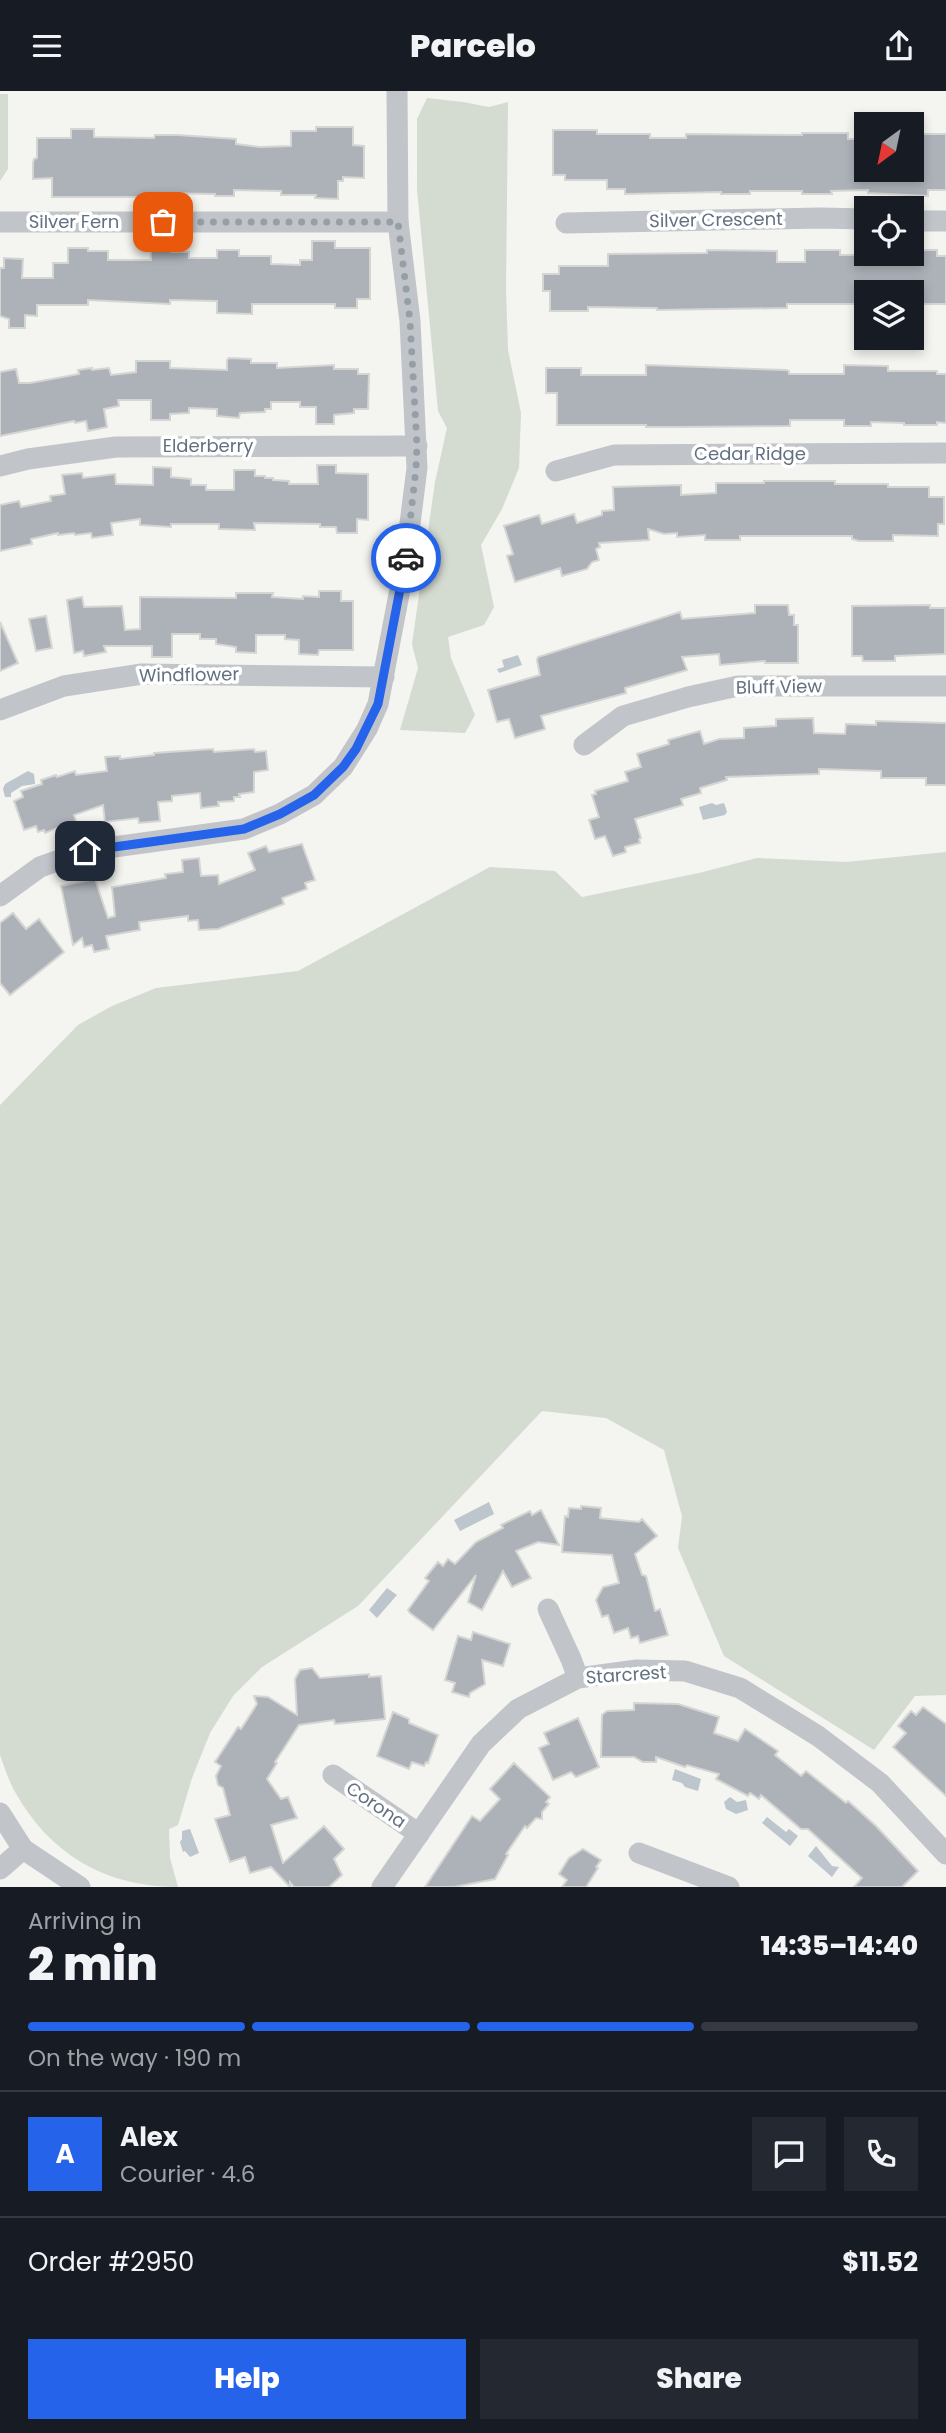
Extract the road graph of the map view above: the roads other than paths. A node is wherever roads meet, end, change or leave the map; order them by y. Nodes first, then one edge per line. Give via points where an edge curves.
1 (397, 91) edge
2 (854, 219) edge
3 (924, 221) edge
4 (946, 221) edge
5 (1, 222) edge
6 (398, 222) junction
7 (566, 223) dead end
8 (417, 446) junction
9 (946, 453) edge
10 (0, 466) edge
11 (556, 471) dead end
12 (384, 677) junction
13 (946, 685) edge
14 (0, 710) edge
15 (584, 745) dead end
16 (0, 896) edge
17 (548, 1609) dead end
18 (578, 1678) junction
19 (333, 1775) dead end
20 (0, 1813) edge
21 (419, 1835) junction
22 (23, 1849) junction
23 (639, 1853) dead end
24 (946, 1854) edge
25 (0, 1869) edge
26 (80, 1887) edge
27 (382, 1887) edge
28 (729, 1887) edge

1 - 6 street
2 - 7 street, Silver Crescent
3 - 4 street
5 - 6 street, Silver Fern
6 - 8 street via 410,321
8 - 10 street, Elderberry via 116,447
8 - 12 street via 405,563
9 - 11 street, Cedar Ridge via 614,455
12 - 14 street, Windflower via 142,674 64,686
12 - 16 street via 368,729 343,767 314,795 244,829 85,851 40,867
13 - 15 street, Bluff View via 738,686 623,716
17 - 18 street
18 - 21 street, Starcrest via 518,1709 481,1744
18 - 24 street, Starcrest via 637,1670 685,1671 740,1688 818,1736 880,1783
19 - 21 street, Corona
20 - 22 street
21 - 27 street, Starcrest
22 - 25 street
22 - 26 street
23 - 28 street

